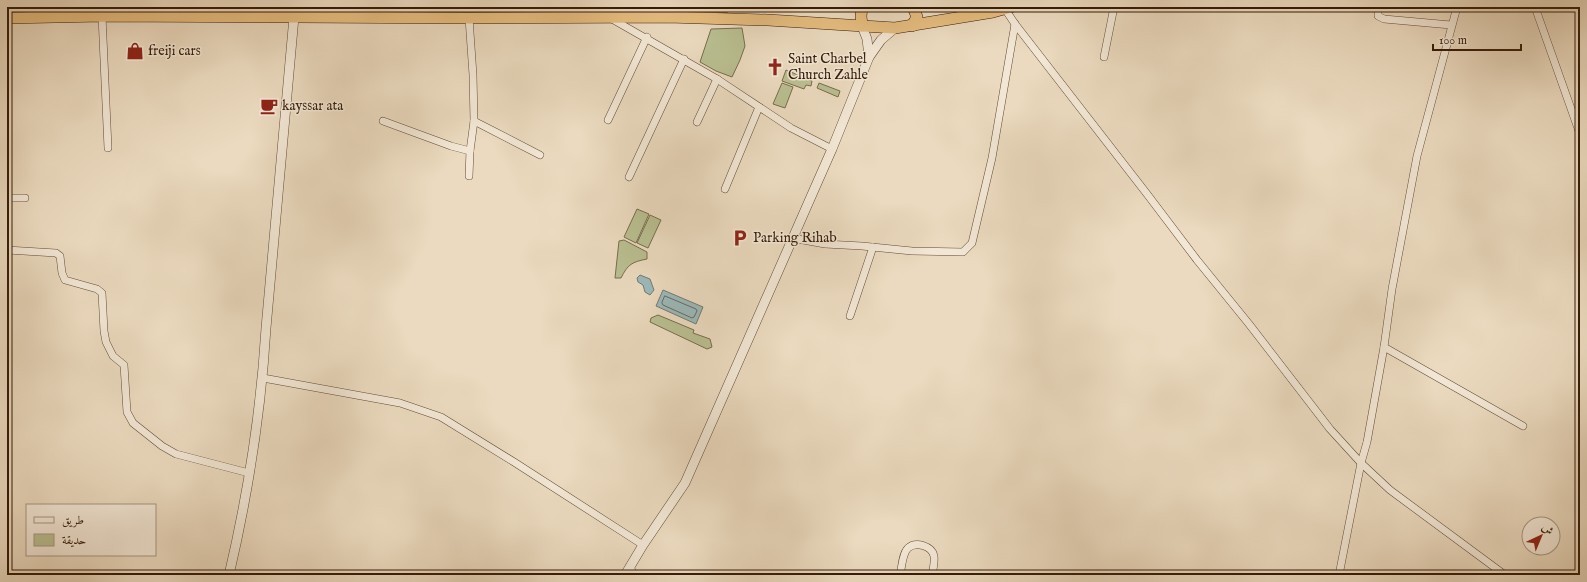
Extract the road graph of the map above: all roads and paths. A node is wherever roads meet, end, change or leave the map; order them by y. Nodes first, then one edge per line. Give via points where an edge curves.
1 (588, 7) edge
2 (724, 7) edge
3 (862, 7) edge
4 (913, 7) edge
5 (1114, 7) edge
6 (1378, 7) edge
7 (1457, 7) edge
8 (1534, 7) edge
9 (1008, 8) edge
10 (102, 16) junction
11 (294, 17) junction
12 (7, 18) edge
13 (469, 18) junction
14 (610, 18) junction
15 (1015, 24) junction
16 (1451, 25) junction
17 (862, 26) junction
18 (912, 26) junction
19 (895, 28) junction
20 (647, 37) junction
21 (869, 57) junction
22 (1104, 58) dead end
23 (684, 59) junction
24 (717, 79) junction
25 (759, 106) junction
26 (474, 120) junction
27 (608, 120) dead end
28 (383, 121) dead end
29 (697, 122) dead end
30 (1580, 134) edge
31 (108, 148) dead end
32 (832, 149) junction
33 (470, 151) junction
34 (540, 155) dead end
35 (469, 176) dead end
36 (629, 177) dead end
37 (725, 189) dead end
38 (7, 198) edge
39 (25, 198) dead end
40 (792, 238) junction
41 (873, 247) junction
42 (7, 250) edge
43 (850, 316) dead end
44 (1384, 347) junction
45 (263, 378) junction
46 (1523, 426) dead end
47 (1361, 463) junction
48 (249, 473) junction
49 (643, 545) junction
50 (630, 572) edge
51 (229, 575) edge
52 (900, 575) edge
53 (932, 575) edge
54 (1339, 575) edge
55 (1505, 575) edge

1 - 2 highway
3 - 17 highway
4 - 18 highway via 917,17
5 - 22 street
6 - 16 street via 1378,16 1384,18
7 - 16 street
8 - 30 street
9 - 15 street
9 - 18 highway
10 - 11 highway
10 - 12 highway
10 - 31 street
11 - 13 highway
11 - 45 street
13 - 14 highway
13 - 26 street
14 - 17 highway via 694,18
14 - 20 street
15 - 41 street via 992,158 972,243 963,252
15 - 47 street via 1330,429
16 - 44 street via 1417,156
17 - 19 highway
17 - 21 street via 867,39
18 - 19 highway
19 - 21 street via 881,40
20 - 23 street
20 - 27 street
21 - 32 street
23 - 24 street
23 - 36 street
24 - 25 street
24 - 29 street
25 - 32 street via 791,128
25 - 37 street
26 - 33 street
26 - 34 street
28 - 33 street
32 - 40 street
33 - 35 street
38 - 39 street
40 - 41 street via 825,244
40 - 49 street via 684,483
41 - 43 street
42 - 48 street via 56,253 60,256 62,276 65,280 97,289 102,293 104,337 113,356 124,364 127,412 133,423 176,454
44 - 46 street
44 - 47 street
45 - 48 street
45 - 49 street via 400,403 441,417
47 - 54 street
47 - 55 street via 1390,490
48 - 51 street
49 - 50 street
52 - 53 street via 906,551 911,546 918,545 933,552

